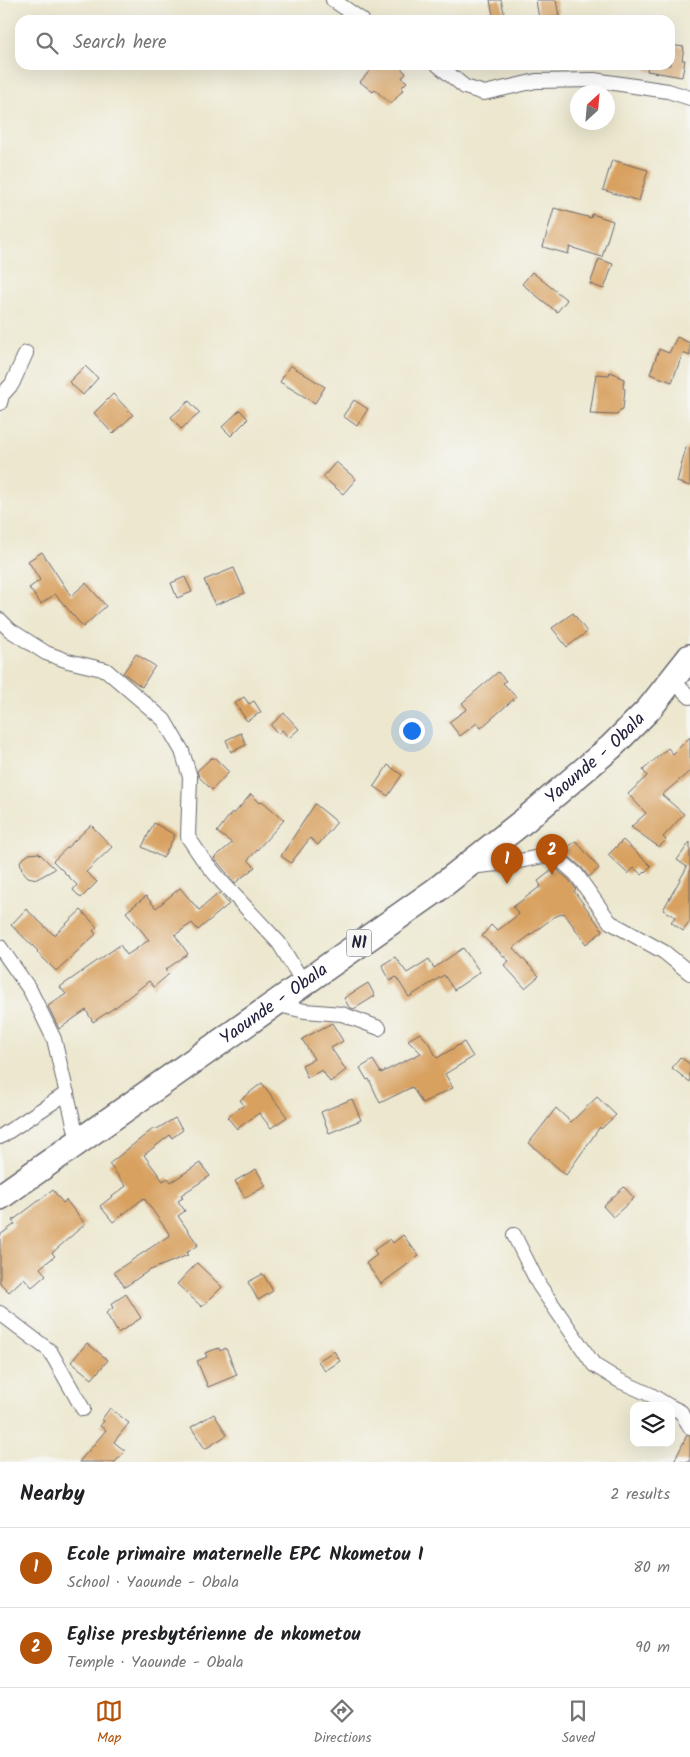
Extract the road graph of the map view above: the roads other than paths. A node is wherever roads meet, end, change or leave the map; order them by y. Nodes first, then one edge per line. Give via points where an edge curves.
1 (334, 0) edge
2 (355, 15) edge
3 (444, 70) edge
4 (690, 98) edge
5 (26, 352) dead end
6 (0, 404) edge
7 (0, 620) edge
8 (690, 657) edge
9 (672, 680) junction
10 (690, 697) edge
11 (464, 868) junction
12 (0, 947) edge
13 (690, 973) edge
14 (304, 982) junction
15 (273, 1004) junction
16 (380, 1028) dead end
17 (67, 1093) junction
18 (0, 1137) edge
19 (78, 1141) junction
20 (0, 1196) edge
21 (514, 1236) dead end
22 (0, 1312) edge
23 (662, 1402) edge
24 (83, 1409) dead end
25 (675, 1409) edge
26 (690, 1428) edge

1 - 2 street
3 - 4 street via 465,87 484,93 536,81 594,80 668,91
5 - 6 street
7 - 14 street via 46,653 106,670 164,720 182,751 190,778 188,836 202,858 279,943
8 - 9 highway, Yaounde - Obala / N1
9 - 10 street
9 - 11 highway, Yaounde - Obala / N1 via 649,709 611,747
11 - 13 street via 553,854 576,874 610,922 664,952
11 - 14 highway, Yaounde - Obala / N1
12 - 17 street via 30,990 54,1039
14 - 15 highway, Yaounde - Obala / N1
15 - 16 street via 342,1014
15 - 19 highway, Yaounde - Obala / N1
17 - 18 street
17 - 19 street
19 - 20 highway, Yaounde - Obala / N1
21 - 23 street via 539,1285 594,1365
22 - 24 street via 50,1351
25 - 26 street via 681,1412

